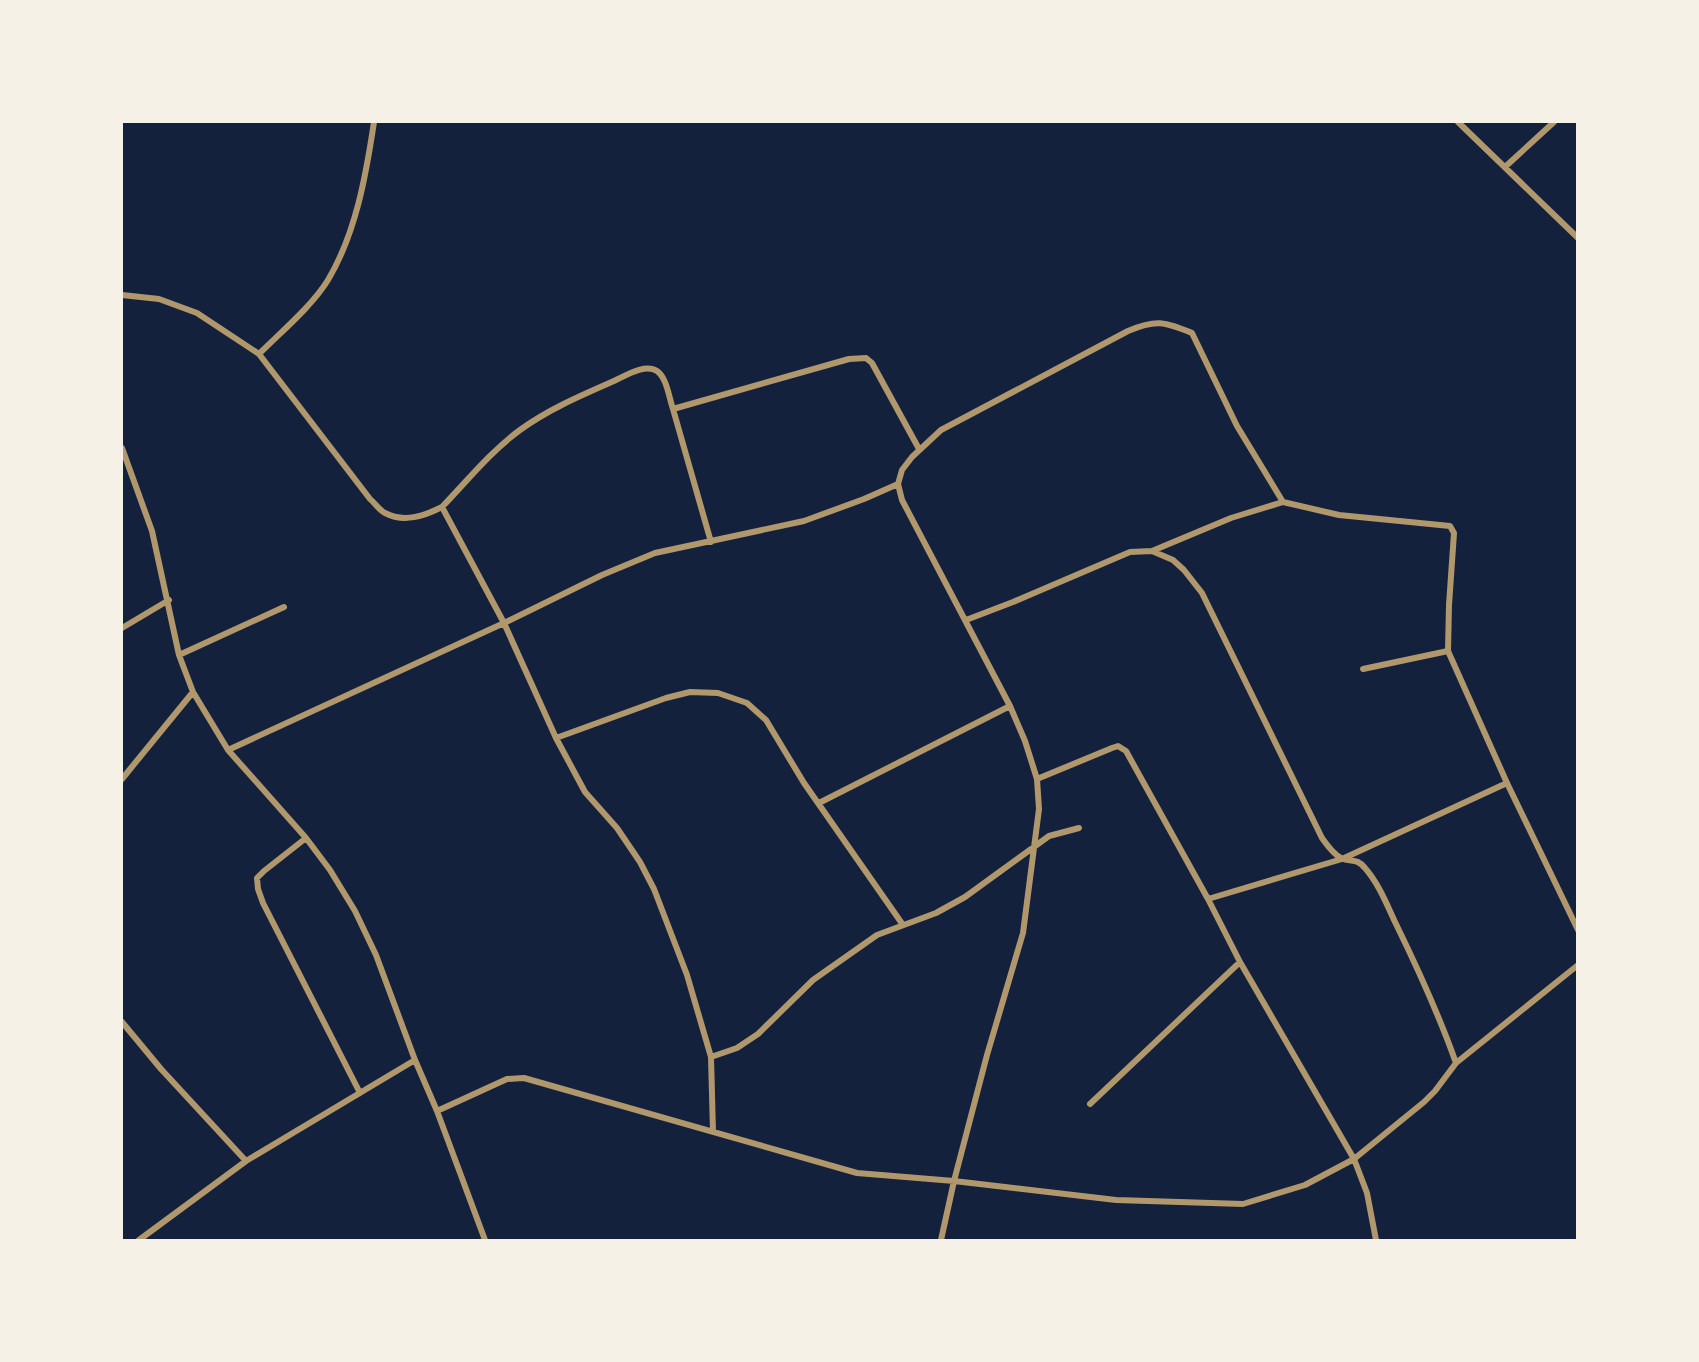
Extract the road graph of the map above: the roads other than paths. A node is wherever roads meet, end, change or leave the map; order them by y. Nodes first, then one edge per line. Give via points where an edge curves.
1 (374, 122) edge
2 (1458, 122) edge
3 (1554, 122) edge
4 (1505, 166) junction
5 (1578, 238) edge
6 (122, 295) edge
7 (259, 354) junction
8 (673, 409) junction
9 (122, 448) edge
10 (919, 449) junction
11 (898, 484) junction
12 (1283, 502) junction
13 (442, 507) junction
14 (711, 542) junction
15 (1152, 551) junction
16 (169, 600) junction
17 (284, 607) dead end
18 (966, 620) junction
19 (504, 623) junction
20 (122, 628) edge
21 (1448, 651) junction
22 (179, 655) junction
23 (1364, 669) dead end
24 (193, 692) junction
25 (1010, 706) junction
26 (556, 738) junction
27 (228, 750) junction
28 (122, 779) edge
29 (1037, 779) junction
30 (1507, 783) junction
31 (819, 803) junction
32 (1079, 828) dead end
33 (306, 838) junction
34 (1034, 846) junction
35 (1342, 858) junction
36 (1208, 899) junction
37 (903, 925) junction
38 (1578, 930) edge
39 (1240, 962) junction
40 (1578, 965) edge
41 (122, 1022) edge
42 (711, 1057) junction
43 (415, 1060) junction
44 (1456, 1063) junction
45 (360, 1093) junction
46 (1090, 1104) dead end
47 (437, 1111) junction
48 (713, 1132) junction
49 (1354, 1159) junction
50 (246, 1161) junction
51 (954, 1180) junction
52 (139, 1240) edge
53 (485, 1240) edge
54 (941, 1240) edge
55 (1376, 1240) edge

1 - 7 street via 345,247 327,281
2 - 4 street
3 - 4 street
4 - 5 street
6 - 7 street via 159,299 197,313
7 - 13 street via 384,513 421,518
8 - 10 street via 849,359 866,358
8 - 13 street via 663,377 651,368 636,371 552,409 519,430
8 - 14 street
9 - 16 street via 152,531
10 - 11 street via 902,470
10 - 12 street via 941,430 1118,337 1156,322 1192,333 1237,426
11 - 14 street via 804,521
11 - 18 street via 902,500
12 - 15 street via 1231,518
12 - 21 street via 1338,515 1450,526 1454,533
13 - 19 street
14 - 19 street via 655,553 602,574
15 - 18 street via 1130,552
15 - 35 street via 1185,570 1202,593 1322,838
16 - 20 street
16 - 22 street
17 - 22 street
18 - 25 street
19 - 26 street
19 - 27 street
21 - 23 street
21 - 30 street
22 - 24 street
24 - 27 street
24 - 28 street
25 - 29 street
25 - 31 street
26 - 31 street via 666,698 690,692 718,693 747,703 766,720
26 - 42 street via 585,792 617,828 654,889 687,975
27 - 33 street
29 - 34 street via 1039,809
29 - 36 street via 1112,748 1122,748
30 - 35 street
30 - 38 street
31 - 37 street
32 - 34 street via 1049,836
33 - 43 street via 355,911 376,955
33 - 45 street via 264,870 257,878 258,889
34 - 37 street via 965,897
34 - 51 street via 1023,933
35 - 36 street
35 - 44 street via 1359,861 1375,881
36 - 39 street
37 - 42 street via 877,935 813,980 748,1042
39 - 46 street
39 - 49 street
40 - 44 street
41 - 50 street
42 - 48 street
43 - 45 street
43 - 47 street
44 - 49 street via 1430,1096
45 - 50 street
47 - 48 street via 507,1079 524,1078
47 - 53 street
48 - 51 street via 857,1173
49 - 51 street via 1305,1185 1243,1204 1116,1200
49 - 55 street
50 - 52 street
51 - 54 street

